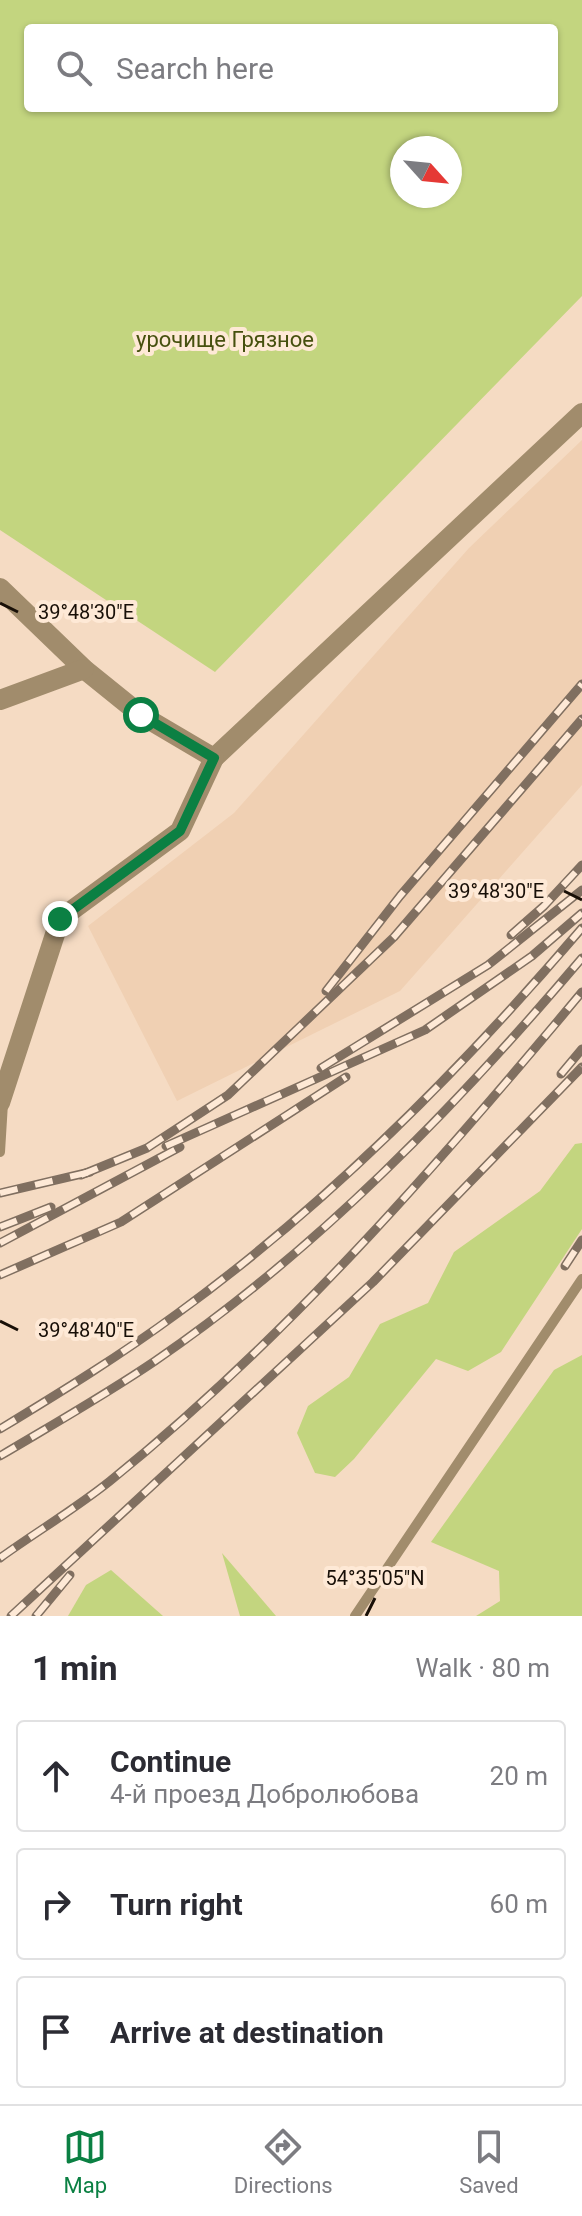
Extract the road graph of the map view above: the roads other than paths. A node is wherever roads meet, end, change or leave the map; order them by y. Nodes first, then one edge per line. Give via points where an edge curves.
1 (582, 413) edge
2 (0, 588) edge
3 (84, 669) junction
4 (0, 700) edge
5 (214, 758) junction
6 (1, 1103) edge
7 (0, 1152) edge
8 (582, 1279) edge
9 (355, 1616) edge

1 - 5 street
2 - 3 street
3 - 4 street
3 - 5 street via 141,715
5 - 6 street via 180,831 60,919
6 - 7 lane
8 - 9 lane

